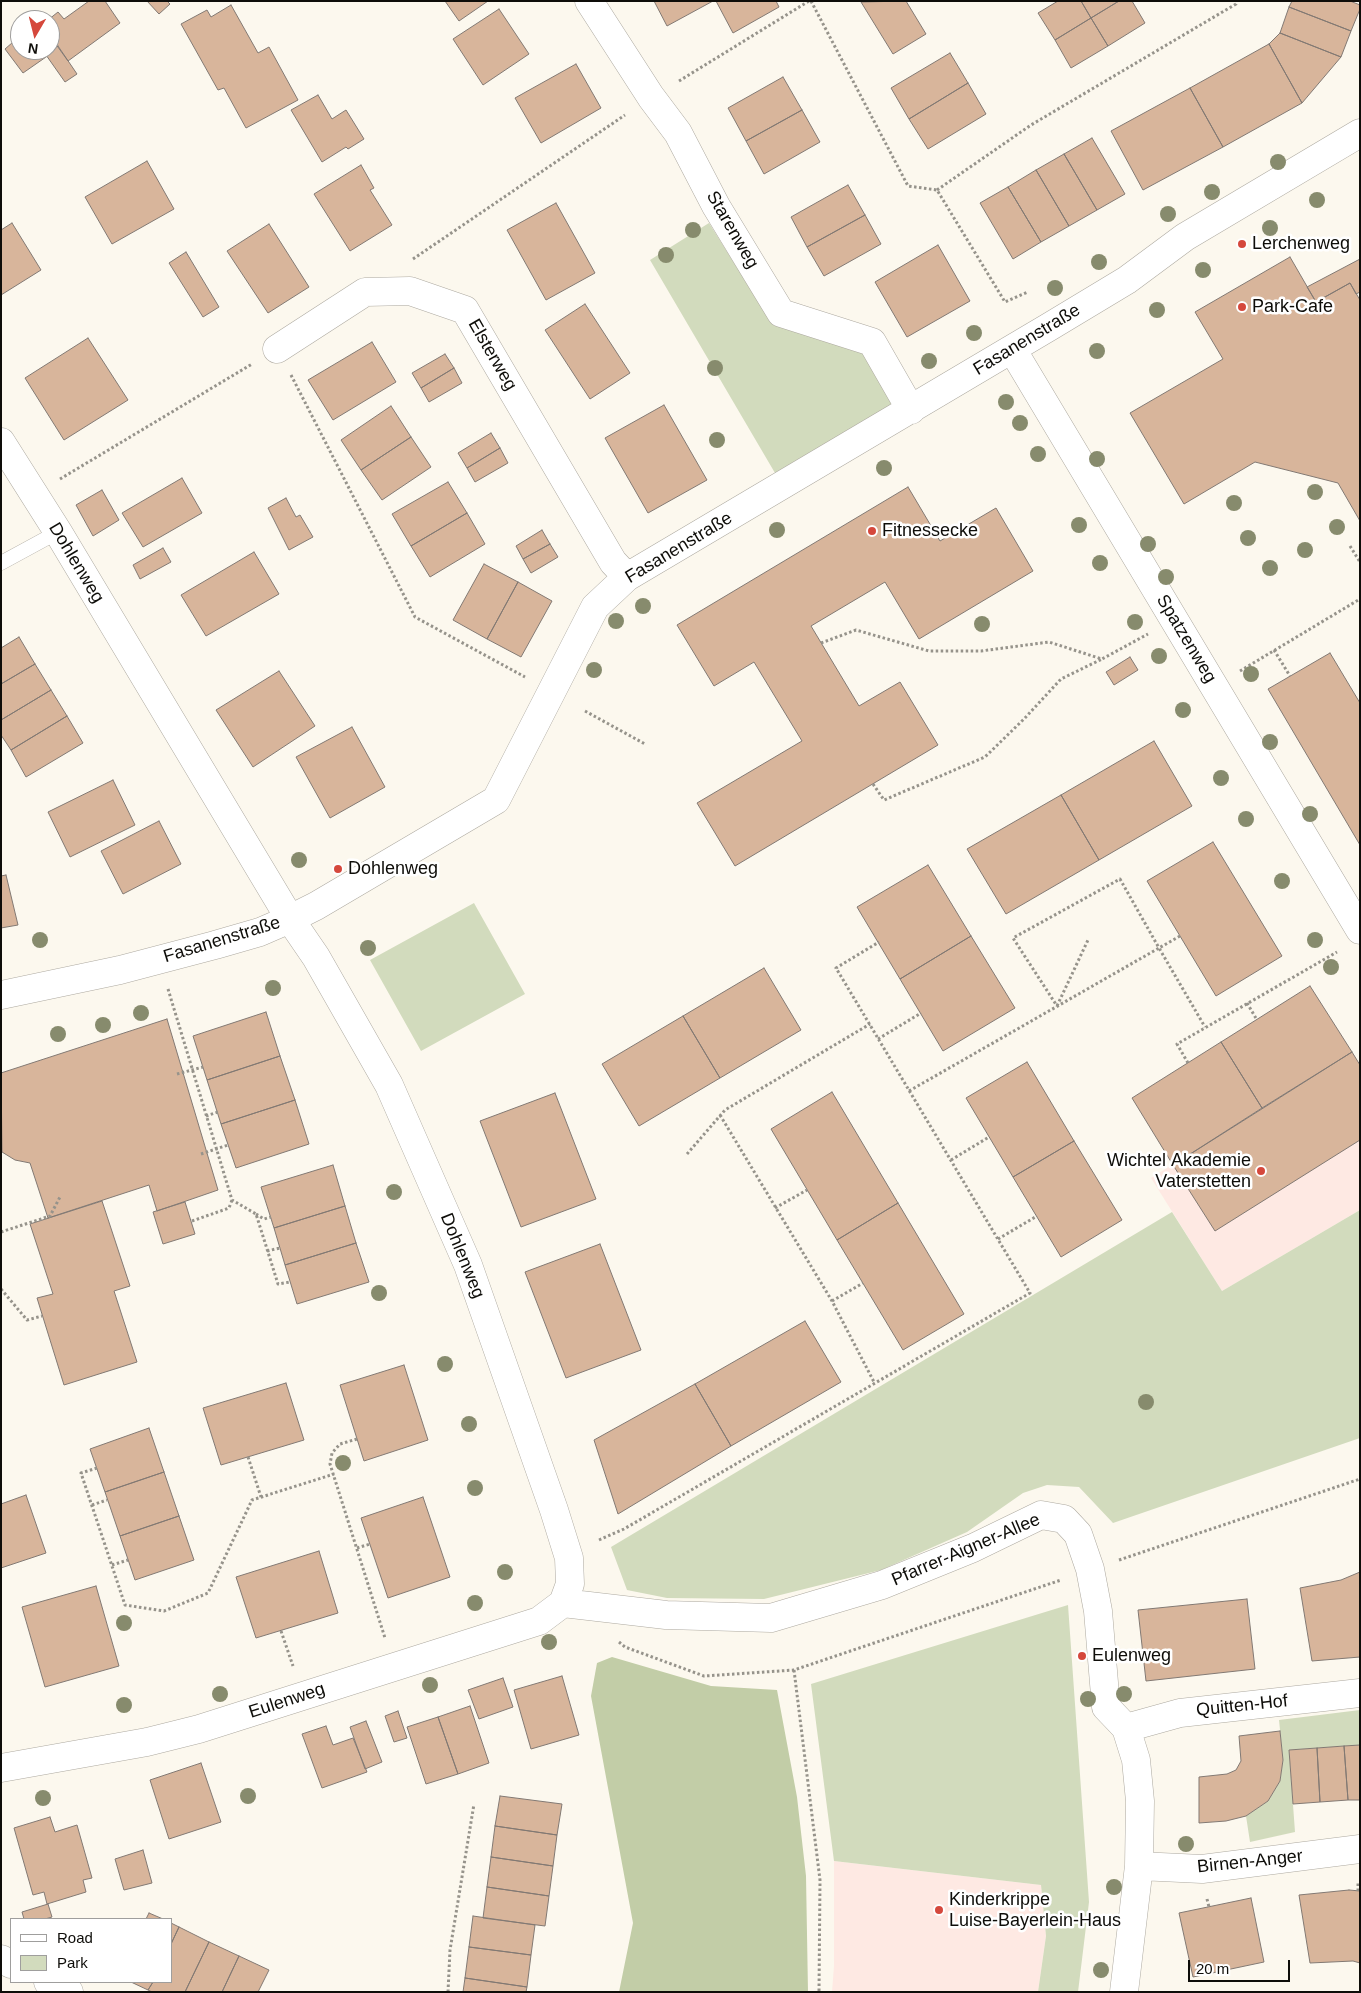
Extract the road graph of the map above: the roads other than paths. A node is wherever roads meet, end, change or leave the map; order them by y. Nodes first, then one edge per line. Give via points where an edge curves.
1 (589, 1) edge
2 (1360, 133) edge
3 (277, 349) road end
4 (1012, 349) junction
5 (911, 410) junction
6 (1, 442) edge
7 (58, 532) junction
8 (1, 563) edge
9 (627, 578) junction
10 (290, 919) junction
11 (1351, 939) edge
12 (1, 995) edge
13 (563, 1604) junction
14 (1360, 1693) edge
15 (1126, 1728) junction
16 (1, 1768) edge
17 (1360, 1849) edge
18 (1139, 1866) junction
19 (50, 1983) edge
20 (69, 1992) edge
21 (1124, 1992) edge

1 - 5 street, Starenweg via 651,98 678,133 716,206 781,312 872,342
2 - 4 street, Fasanenstraße via 1185,237 1127,280
3 - 9 street, Elsterweg via 365,292 410,291 465,310 613,562
4 - 5 street, Fasanenstraße
4 - 11 street, Spatzenweg via 1214,685
5 - 9 street, Fasanenstraße
6 - 7 street, Dohlenweg
7 - 8 lane
7 - 10 street, Dohlenweg
9 - 10 street, Fasanenstraße via 595,607 496,800
10 - 12 street, Fasanenstraße via 226,942 158,960
10 - 13 street, Dohlenweg via 316,957 389,1085 468,1265 569,1558 570,1584
13 - 15 street, Pfarrer-Aigner-Allee via 666,1615 771,1618 882,1585 973,1548 1041,1514 1064,1520 1078,1534 1090,1569 1098,1611 1106,1707
13 - 16 street, Eulenweg via 539,1621 199,1729 147,1742
14 - 15 street, Quitten-Hof via 1180,1713
15 - 18 street, Pfarrer-Aigner-Allee via 1136,1760 1140,1801
17 - 18 street, Birnen-Anger via 1202,1869
18 - 21 street, Pfarrer-Aigner-Allee
19 - 20 street

